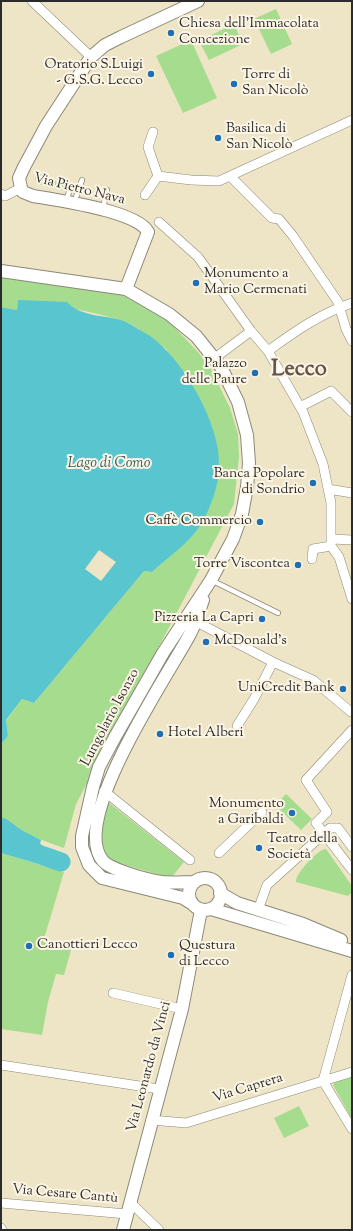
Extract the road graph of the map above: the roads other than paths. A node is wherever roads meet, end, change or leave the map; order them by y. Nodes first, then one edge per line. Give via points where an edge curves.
1 (32, 1) edge
2 (198, 1) edge
3 (91, 57) junction
4 (352, 120) edge
5 (153, 132) dead end
6 (158, 176) junction
7 (230, 177) junction
8 (82, 180) dead end
9 (20, 188) junction
10 (70, 189) dead end
11 (107, 190) dead end
12 (1, 194) edge
13 (145, 195) dead end
14 (70, 202) junction
15 (103, 210) junction
16 (159, 222) dead end
17 (1, 271) edge
18 (126, 289) junction
19 (352, 303) edge
20 (339, 307) junction
21 (254, 335) junction
22 (352, 341) edge
23 (268, 351) junction
24 (215, 358) junction
25 (300, 406) junction
26 (352, 412) edge
27 (328, 489) junction
28 (352, 493) edge
29 (352, 540) edge
30 (332, 542) junction
31 (312, 559) dead end
32 (210, 581) junction
33 (352, 599) edge
34 (278, 613) dead end
35 (191, 619) junction
36 (273, 662) junction
37 (352, 713) edge
38 (237, 726) dead end
39 (352, 730) edge
40 (104, 791) junction
41 (262, 812) dead end
42 (324, 832) junction
43 (352, 847) edge
44 (219, 853) dead end
45 (190, 860) dead end
46 (352, 870) edge
47 (195, 882) junction
48 (220, 893) junction
49 (201, 907) junction
50 (258, 910) junction
51 (352, 943) edge
52 (352, 952) edge
53 (352, 975) edge
54 (113, 994) dead end
55 (182, 1009) junction
56 (1, 1065) edge
57 (352, 1072) edge
58 (323, 1081) junction
59 (159, 1089) junction
60 (151, 1120) junction
61 (352, 1129) edge
62 (130, 1202) junction
63 (1, 1203) edge
64 (127, 1214) junction
65 (123, 1230) edge
66 (159, 1230) edge

1 - 3 street
2 - 3 main road via 105,45
3 - 9 main road via 35,144 19,178
4 - 7 street
5 - 6 street via 148,147
6 - 7 street via 207,181 219,181
6 - 13 street
7 - 20 street via 272,218 279,219
8 - 14 lane
9 - 12 street, Via Pietro Nava via 6,196
9 - 14 main road, Via Pietro Nava via 33,196
10 - 14 lane
11 - 15 lane
14 - 15 main road, Via Pietro Nava
15 - 18 main road, Via Pietro Nava via 136,221 146,227 148,232
16 - 21 street via 198,257
17 - 18 main road
18 - 24 main road, Lungolario Isonzo via 176,318
19 - 20 street
20 - 22 street
20 - 23 street via 300,328
21 - 23 street
21 - 24 street
23 - 25 street
24 - 32 main road, Lungolario Isonzo via 230,384 240,410 247,435 249,467 246,498 240,521
25 - 26 street via 331,391
25 - 27 street via 319,454
27 - 28 street
27 - 30 street
29 - 30 street
30 - 31 street via 313,549
30 - 33 street
32 - 34 lane
32 - 35 main road, Lungolario Isonzo
35 - 36 street
35 - 40 main road, Lungolario Isonzo via 191,633 126,745
35 - 49 main road, Lungolario Isonzo via 163,653 99,768 89,802 82,843 88,864 103,879 183,898
36 - 37 street via 313,680
36 - 38 street
39 - 42 street via 306,780 327,812 316,823
40 - 45 street
40 - 47 main road, Lungolario Isonzo via 95,840 98,853 104,862 111,868 161,882
41 - 44 street
42 - 43 street via 330,828 338,828
42 - 46 street
42 - 50 street via 268,885
47 - 48 main road via 205,878 212,881 218,886
47 - 49 main road via 189,894
48 - 49 main road via 219,902
48 - 50 main road via 237,903
49 - 52 main road, Lungolario Isonzo
49 - 55 main road, Via Leonardo da Vinci
50 - 51 main road
53 - 58 street
54 - 55 street
55 - 59 main road, Via Leonardo da Vinci
56 - 59 street
57 - 58 street, Via Caprera
58 - 60 street, Via Caprera via 186,1123
58 - 61 street
59 - 60 main road, Via Leonardo da Vinci
60 - 62 main road, Via Leonardo da Vinci
62 - 64 main road, Via Leonardo da Vinci
62 - 66 street
63 - 64 street, Via Cesare Cantù
64 - 65 main road, Via Leonardo da Vinci

